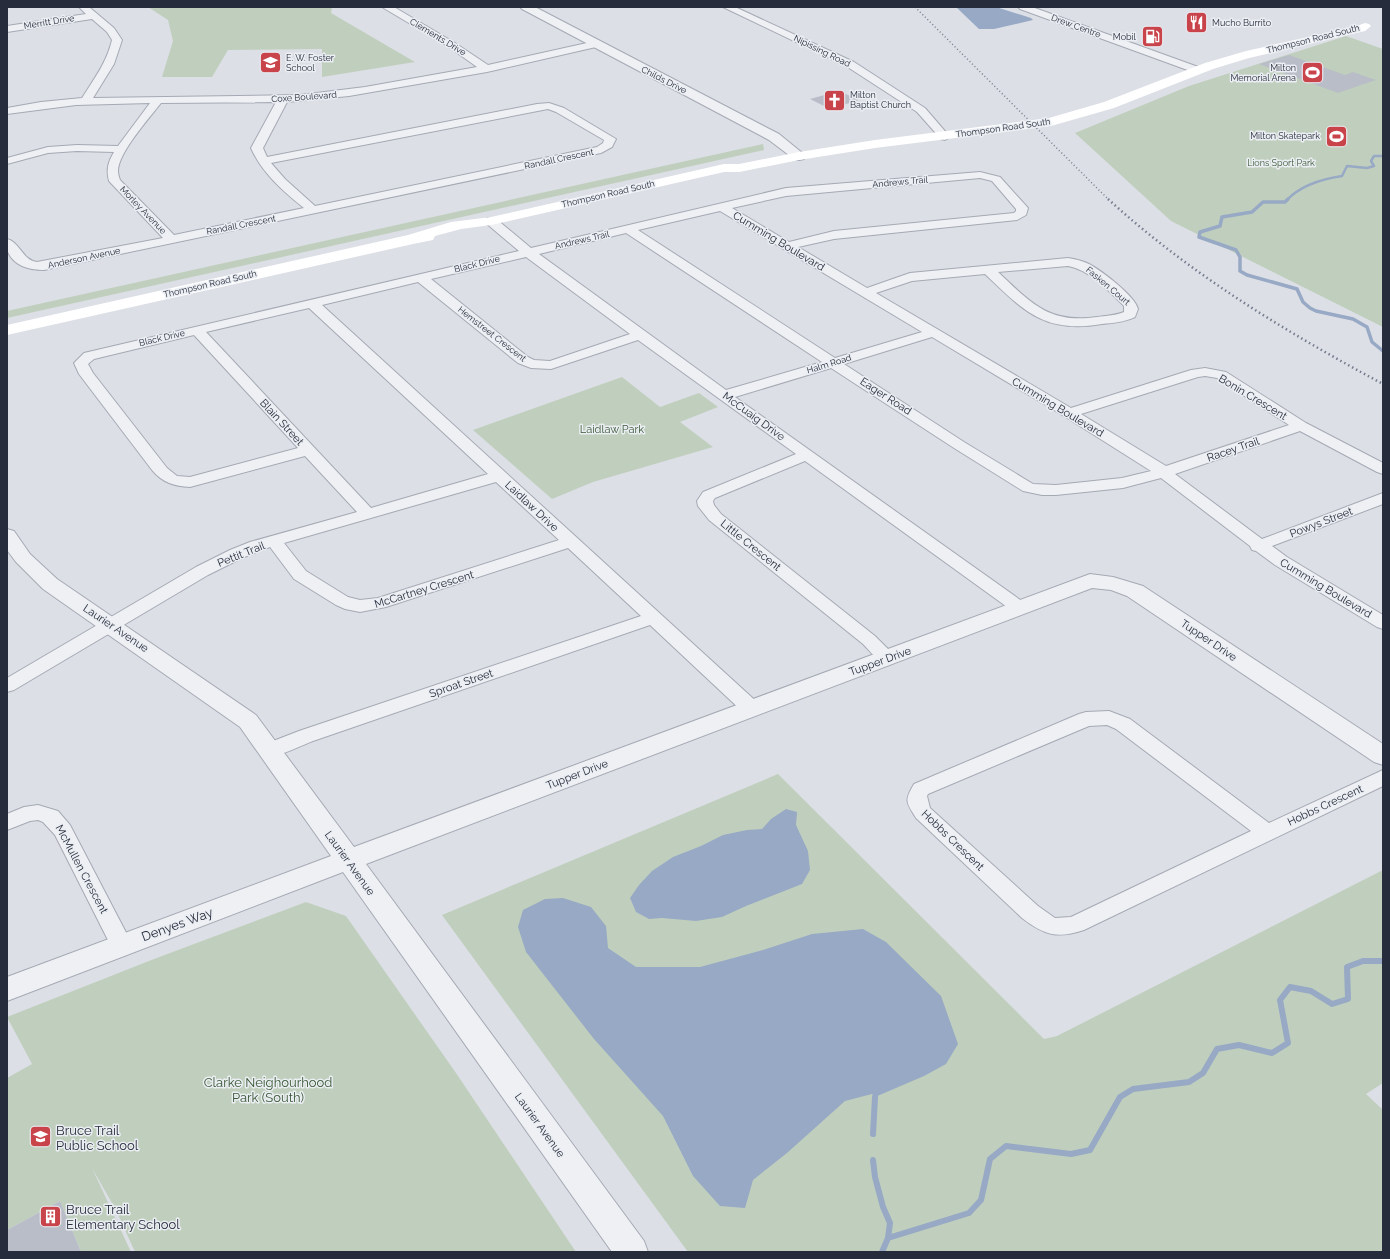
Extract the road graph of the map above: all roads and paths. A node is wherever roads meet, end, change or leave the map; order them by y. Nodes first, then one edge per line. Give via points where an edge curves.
1 (84, 7) edge
2 (387, 7) edge
3 (526, 7) edge
4 (728, 7) edge
5 (1023, 7) edge
6 (91, 16) junction
7 (1377, 23) dead end
8 (7, 29) edge
9 (596, 44) junction
10 (1191, 68) junction
11 (487, 69) junction
12 (283, 99) junction
13 (86, 100) junction
14 (158, 100) junction
15 (7, 111) edge
16 (942, 133) junction
17 (121, 149) junction
18 (796, 153) junction
19 (7, 161) edge
20 (262, 161) junction
21 (722, 207) junction
22 (313, 210) junction
23 (491, 221) junction
24 (628, 229) junction
25 (171, 239) junction
26 (7, 243) edge
27 (786, 246) junction
28 (528, 252) junction
29 (988, 270) junction
30 (421, 278) junction
31 (867, 292) junction
32 (312, 303) junction
33 (7, 330) edge
34 (196, 330) junction
35 (932, 333) junction
36 (640, 335) junction
37 (834, 362) junction
38 (725, 395) junction
39 (1069, 413) junction
40 (1301, 426) junction
41 (308, 450) junction
42 (807, 455) junction
43 (1383, 469) edge
44 (1164, 472) junction
45 (499, 476) junction
46 (1383, 498) edge
47 (368, 514) junction
48 (7, 536) edge
49 (274, 541) junction
50 (571, 542) junction
51 (1258, 546) junction
52 (1020, 608) junction
53 (653, 618) junction
54 (1382, 622) edge
55 (111, 624) junction
56 (888, 658) junction
57 (7, 686) edge
58 (751, 708) junction
59 (270, 750) junction
60 (1383, 756) edge
61 (1383, 777) edge
62 (7, 822) edge
63 (1267, 832) junction
64 (348, 860) junction
65 (122, 944) junction
66 (7, 989) edge
67 (632, 1252) edge

1 - 6 street
2 - 11 street, Clements Drive
3 - 9 street, Childs Drive
4 - 16 street, Nipissing Road via 847,61 921,110
5 - 10 street, Drew Centre
6 - 8 street, Merritt Drive
6 - 13 street via 109,28 116,40 111,59
7 - 10 main road, Thompson Road South
9 - 11 street, Coxe Boulevard
9 - 18 street, Childs Drive via 774,137
10 - 16 main road, Thompson Road South via 1044,115
11 - 12 street, Coxe Boulevard via 355,92
12 - 14 street, Coxe Boulevard
12 - 20 street via 257,148
13 - 14 street, Coxe Boulevard
13 - 15 street, Coxe Boulevard
14 - 17 street, Morley Avenue
16 - 18 main road, Thompson Road South
17 - 19 street via 48,150
17 - 25 street, Morley Avenue via 112,171 115,181
18 - 23 main road, Thompson Road South via 739,168 724,168
20 - 22 street
20 - 22 street, Randall Crescent via 549,106 610,139 608,146 601,150
21 - 24 street, Andrews Trail
21 - 27 street, Cumming Boulevard
21 - 27 street, Andrews Trail via 786,192 980,175 996,179 1022,208 1022,212 1017,216 834,234
22 - 25 street, Randall Crescent
23 - 28 street, McCuaig Drive
23 - 33 main road, Thompson Road South via 478,228 413,239
24 - 28 street, Andrews Trail
24 - 37 street, Eager Road
25 - 26 street, Anderson Avenue via 39,267 32,267 22,261
27 - 31 street, Cumming Boulevard
28 - 30 street, Black Drive
28 - 36 street, McCuaig Drive
29 - 29 street, Fasken Court via 1020,300 1053,320 1077,323 1124,317 1132,311 1128,302 1080,264 1068,262
29 - 31 street, Fasken Court via 910,277
30 - 32 street, Black Drive
30 - 36 street, Hemstreet Crescent via 531,364 551,365
31 - 35 street, Cumming Boulevard
32 - 34 street, Black Drive
32 - 45 street, Laidlaw Drive
34 - 41 street, Blain Street
34 - 41 street, Black Drive via 97,353 81,363 86,374 167,477 174,482 190,482
35 - 37 street, Halm Road
35 - 39 street, Cumming Boulevard
36 - 38 street, McCuaig Drive
37 - 38 street, Halm Road
37 - 44 street, Eager Road via 1029,488 1056,490 1123,483
38 - 42 street, McCuaig Drive
39 - 40 street, Bonin Crescent via 1205,372 1221,375
39 - 44 street, Cumming Boulevard
40 - 43 street, Bonin Crescent
40 - 44 street, Racey Trail
41 - 47 street, Blain Street
42 - 52 street, McCuaig Drive
42 - 56 street, Little Crescent via 709,495 705,501 706,506 715,517
44 - 51 street, Cumming Boulevard
45 - 47 street, Pettit Trail
45 - 50 street, Laidlaw Drive
46 - 51 street, Powys Street
47 - 49 street, Pettit Trail
48 - 55 street, Laurier Avenue via 23,558 50,584
49 - 50 street, McCartney Crescent via 300,575 342,601 360,606 380,603
49 - 55 street, Pettit Trail via 218,562
50 - 53 street, Laidlaw Drive
51 - 54 street, Cumming Boulevard
52 - 56 street, Tupper Drive
52 - 60 street, Tupper Drive via 1090,581 1121,584 1148,599
53 - 58 street, Laidlaw Drive
53 - 59 street, Sproat Street
55 - 57 street, Pettit Trail
55 - 59 street, Laurier Avenue via 248,721
56 - 58 street, Tupper Drive
58 - 64 street, Tupper Drive
59 - 64 street, Laurier Avenue
61 - 63 street, Hobbs Crescent
62 - 65 street, McMullen Crescent via 40,812 57,821
63 - 63 street, Hobbs Crescent via 1123,724 1109,718 1086,719 927,786 916,796 923,813 1030,912 1046,924 1063,928
64 - 65 street, Denyes Way
64 - 67 street, Laurier Avenue
65 - 66 street, Denyes Way

